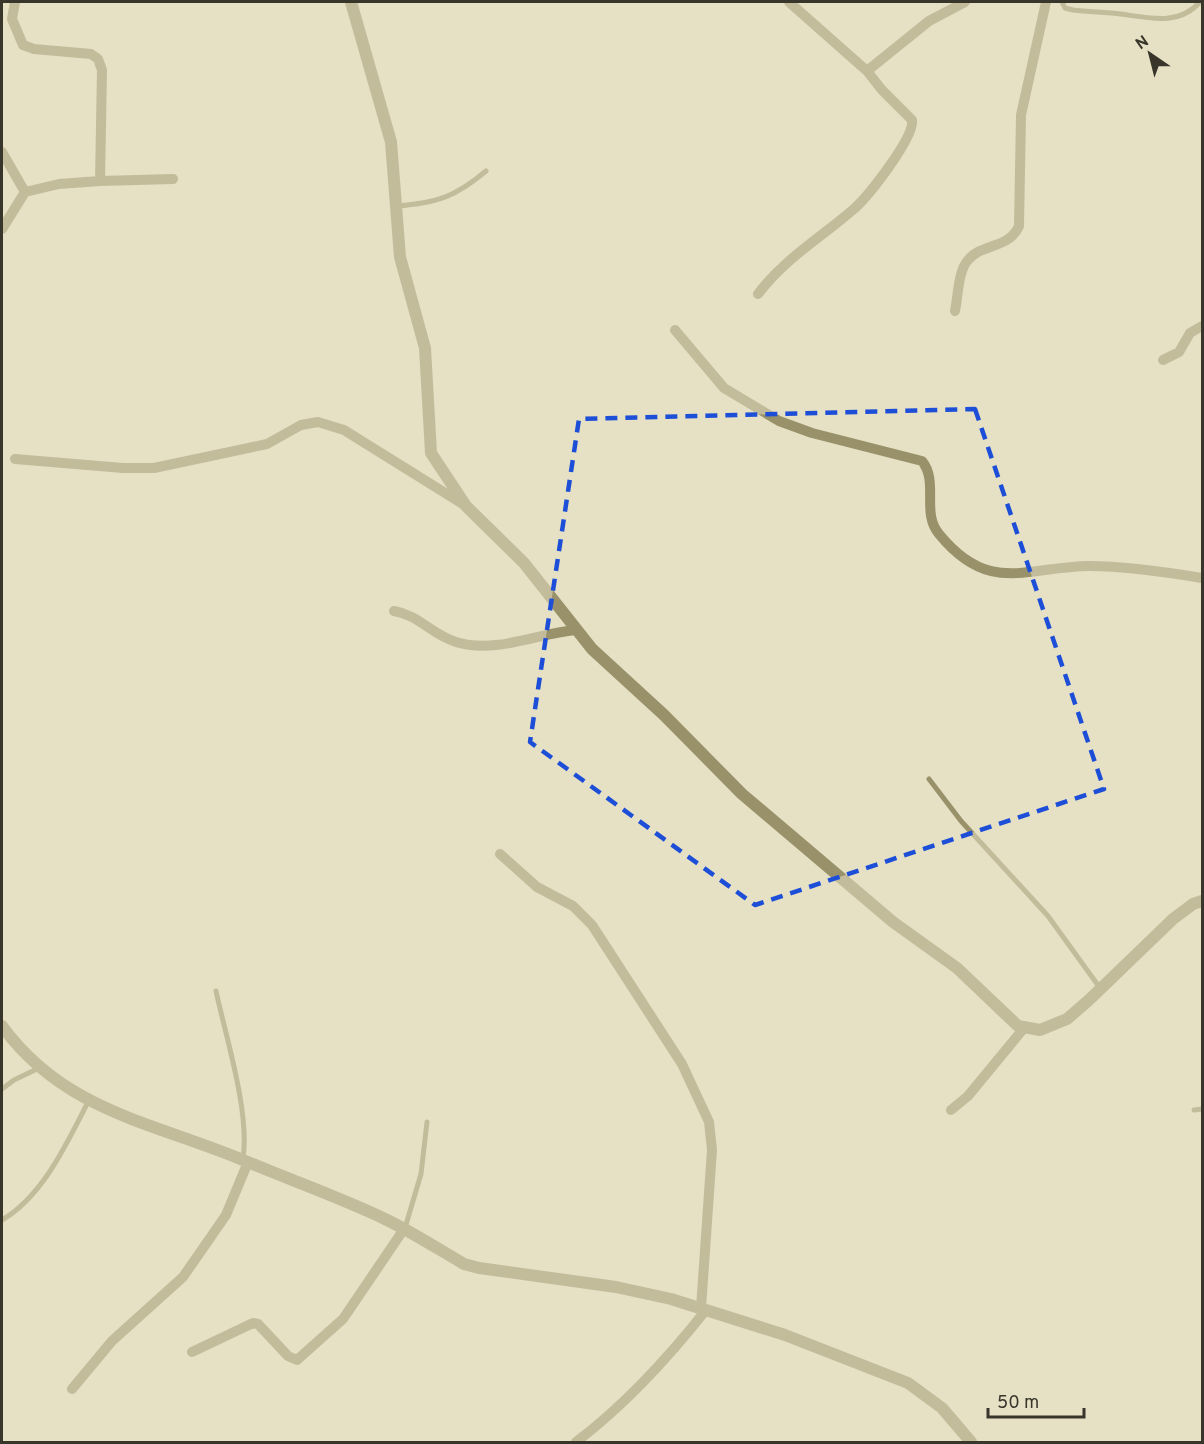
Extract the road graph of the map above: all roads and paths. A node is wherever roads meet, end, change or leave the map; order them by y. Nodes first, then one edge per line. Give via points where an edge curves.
1 (15, 2) edge
2 (351, 2) edge
3 (789, 2) edge
4 (964, 2) edge
5 (1046, 2) edge
6 (1062, 2) edge
7 (1200, 2) edge
8 (7, 20) edge
9 (867, 71) junction
10 (2, 152) edge
11 (486, 171) dead end
12 (173, 179) dead end
13 (100, 181) junction
14 (25, 192) junction
15 (396, 206) junction
16 (2, 229) edge
17 (758, 294) dead end
18 (955, 311) dead end
19 (1203, 326) edge
20 (675, 330) dead end
21 (1163, 360) dead end
22 (15, 459) dead end
23 (466, 506) junction
24 (1203, 578) edge
25 (394, 611) dead end
26 (575, 630) junction
27 (929, 779) dead end
28 (500, 854) dead end
29 (1203, 901) edge
30 (1101, 989) junction
31 (216, 991) dead end
32 (2, 1026) edge
33 (1024, 1028) junction
34 (39, 1068) junction
35 (2, 1089) edge
36 (88, 1102) junction
37 (1203, 1109) edge
38 (951, 1110) dead end
39 (1194, 1110) dead end
40 (428, 1122) dead end
41 (246, 1161) junction
42 (2, 1220) edge
43 (404, 1229) junction
44 (704, 1309) junction
45 (192, 1352) dead end
46 (72, 1389) dead end
47 (576, 1443) edge
48 (971, 1443) edge

1 - 8 street
2 - 15 street via 386,119 394,160
3 - 9 street
4 - 9 street via 928,21
5 - 18 street via 1021,115 1019,226 1010,239 969,258
6 - 7 lane via 1065,8 1073,10 1146,19 1180,16
8 - 13 street via 27,47 84,53 99,59
9 - 17 street via 912,120 910,134 861,202 800,250
10 - 14 street
11 - 15 lane via 469,186 437,201
12 - 13 street
13 - 14 street
14 - 16 street
15 - 23 street via 400,256 425,348 431,453
19 - 21 street via 1190,333 1179,352
20 - 24 street via 724,388 779,421 922,461 929,474 934,526 975,567 1024,573 1093,566
22 - 23 street via 154,468 267,444 301,425 318,422 344,430
23 - 26 street via 524,563
25 - 26 street via 416,618 445,638 472,646
26 - 33 street via 742,794 893,922 957,968 1009,1020
27 - 30 lane via 961,821 1048,916
28 - 44 street via 537,887 573,906 592,924 697,1091 712,1140
29 - 30 street via 1173,919
30 - 33 street via 1060,1023 1040,1030
31 - 41 lane via 238,1093
32 - 34 street
33 - 38 street via 968,1096
34 - 35 lane
34 - 36 street
36 - 41 street
36 - 42 lane via 47,1173 24,1203
37 - 39 lane
40 - 43 lane via 421,1174
41 - 43 street
41 - 46 street via 225,1215 183,1276 123,1330
43 - 44 street via 464,1264 479,1268 616,1287
43 - 45 street via 343,1319 297,1360 253,1323
44 - 47 street via 634,1390
44 - 48 street via 785,1335 908,1383 942,1408

